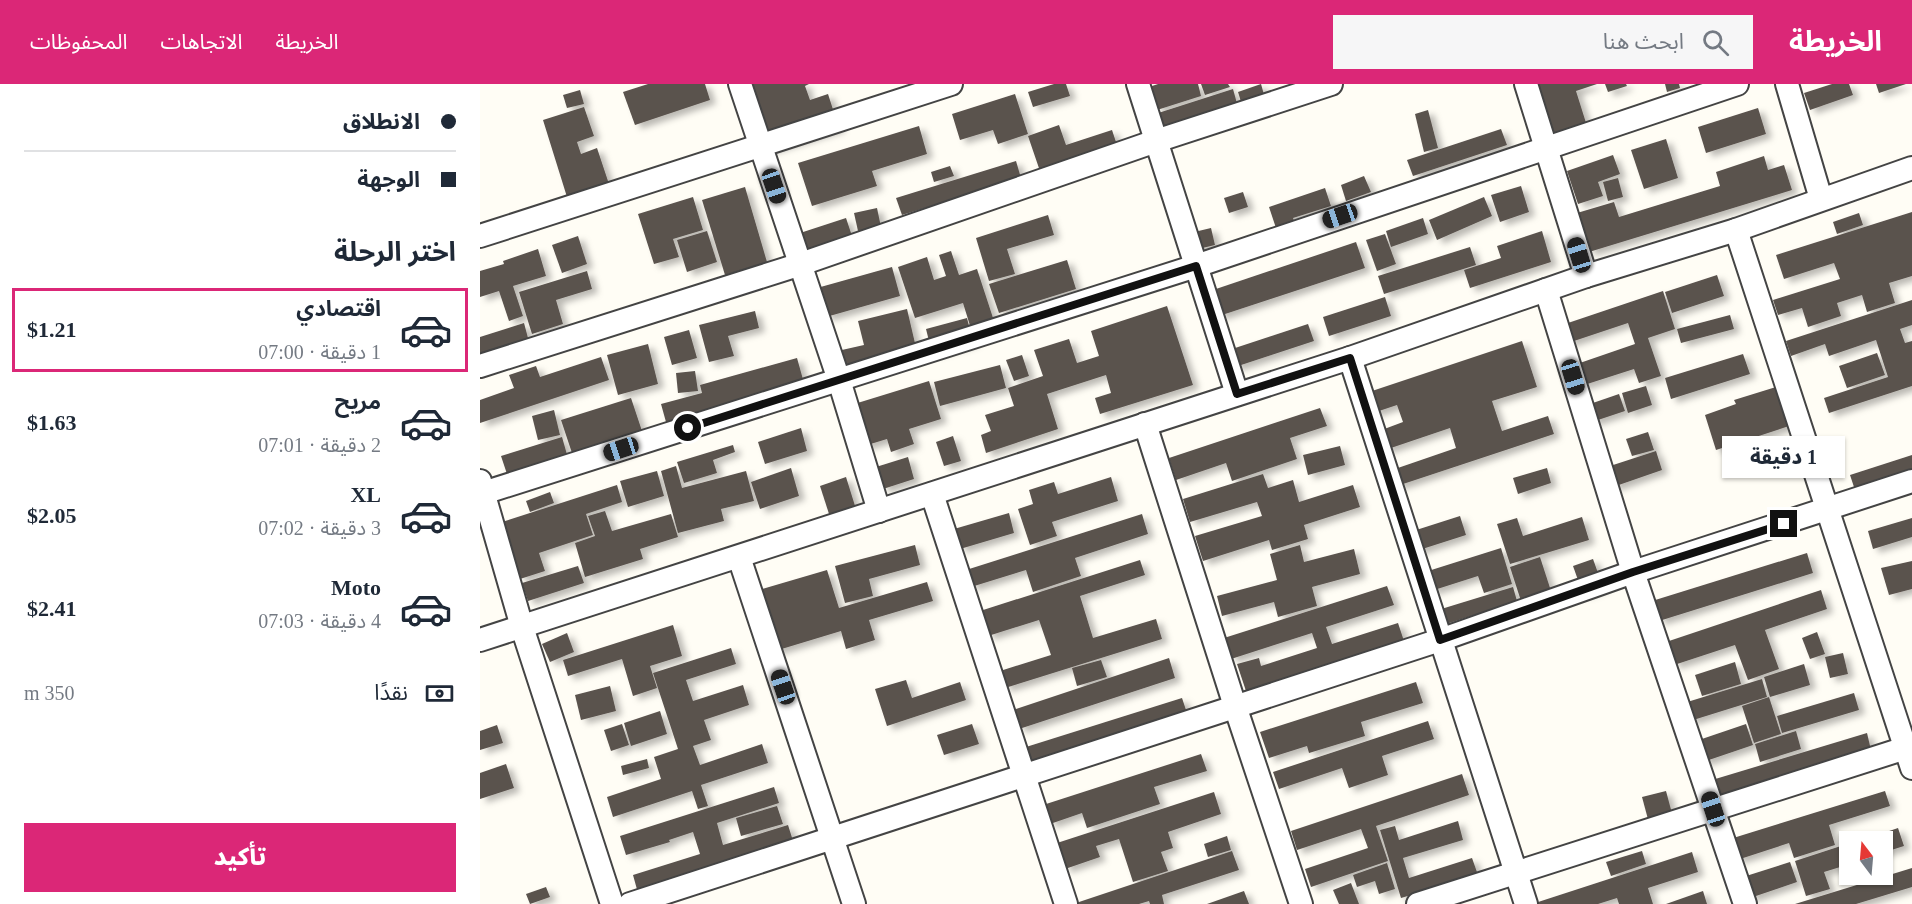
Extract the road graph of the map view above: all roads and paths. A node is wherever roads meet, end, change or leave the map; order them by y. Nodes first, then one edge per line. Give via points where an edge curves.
1 (740, 84) edge
2 (951, 84) edge
3 (1138, 84) edge
4 (1331, 84) edge
5 (1526, 84) edge
6 (1737, 84) edge
7 (1787, 84) edge
8 (1155, 141) junction
9 (760, 146) junction
10 (1547, 147) junction
11 (1912, 168) edge
12 (1821, 199) junction
13 (1736, 230) junction
14 (480, 236) edge
15 (801, 264) junction
16 (1196, 266) junction
17 (1586, 276) junction
18 (1546, 290) junction
19 (1350, 358) junction
20 (480, 366) edge
21 (839, 380) junction
22 (1237, 394) junction
23 (1146, 424) junction
24 (1912, 481) edge
25 (481, 489) edge
26 (932, 494) junction
27 (1827, 510) junction
28 (879, 511) junction
29 (740, 557) junction
30 (1633, 572) junction
31 (522, 627) junction
32 (480, 640) edge
33 (1440, 640) junction
34 (1235, 706) junction
35 (1910, 754) edge
36 (1023, 776) junction
37 (1713, 809) junction
38 (834, 838) junction
39 (1515, 871) junction
40 (612, 904) edge
41 (630, 904) edge
42 (854, 904) edge
43 (1066, 904) edge
44 (1301, 904) edge
45 (1418, 904) edge
46 (1526, 904) edge
47 (1745, 904) edge

1 - 9 street
2 - 9 street
3 - 8 street
4 - 8 street
5 - 10 street
6 - 10 street
7 - 12 street
8 - 15 street
8 - 16 street
9 - 14 street
9 - 15 street
10 - 16 street
10 - 17 street
11 - 12 street
12 - 13 street
13 - 17 street
13 - 27 street
15 - 20 street
15 - 21 street
16 - 21 street
16 - 22 street
17 - 18 street
18 - 19 street
18 - 30 street
19 - 22 street
19 - 33 street
21 - 25 street
21 - 28 street
22 - 23 street
23 - 26 street
23 - 34 street
24 - 27 street
25 - 31 street
26 - 28 street
26 - 36 street
27 - 30 street
27 - 35 street
28 - 29 street
29 - 31 street
29 - 38 street
30 - 33 street
30 - 37 street
31 - 32 street
31 - 40 street
33 - 34 street
33 - 39 street
34 - 36 street
34 - 44 street
35 - 37 street
36 - 38 street
36 - 43 street
37 - 39 street
37 - 47 street
38 - 41 street
38 - 42 street
39 - 45 street
39 - 46 street

